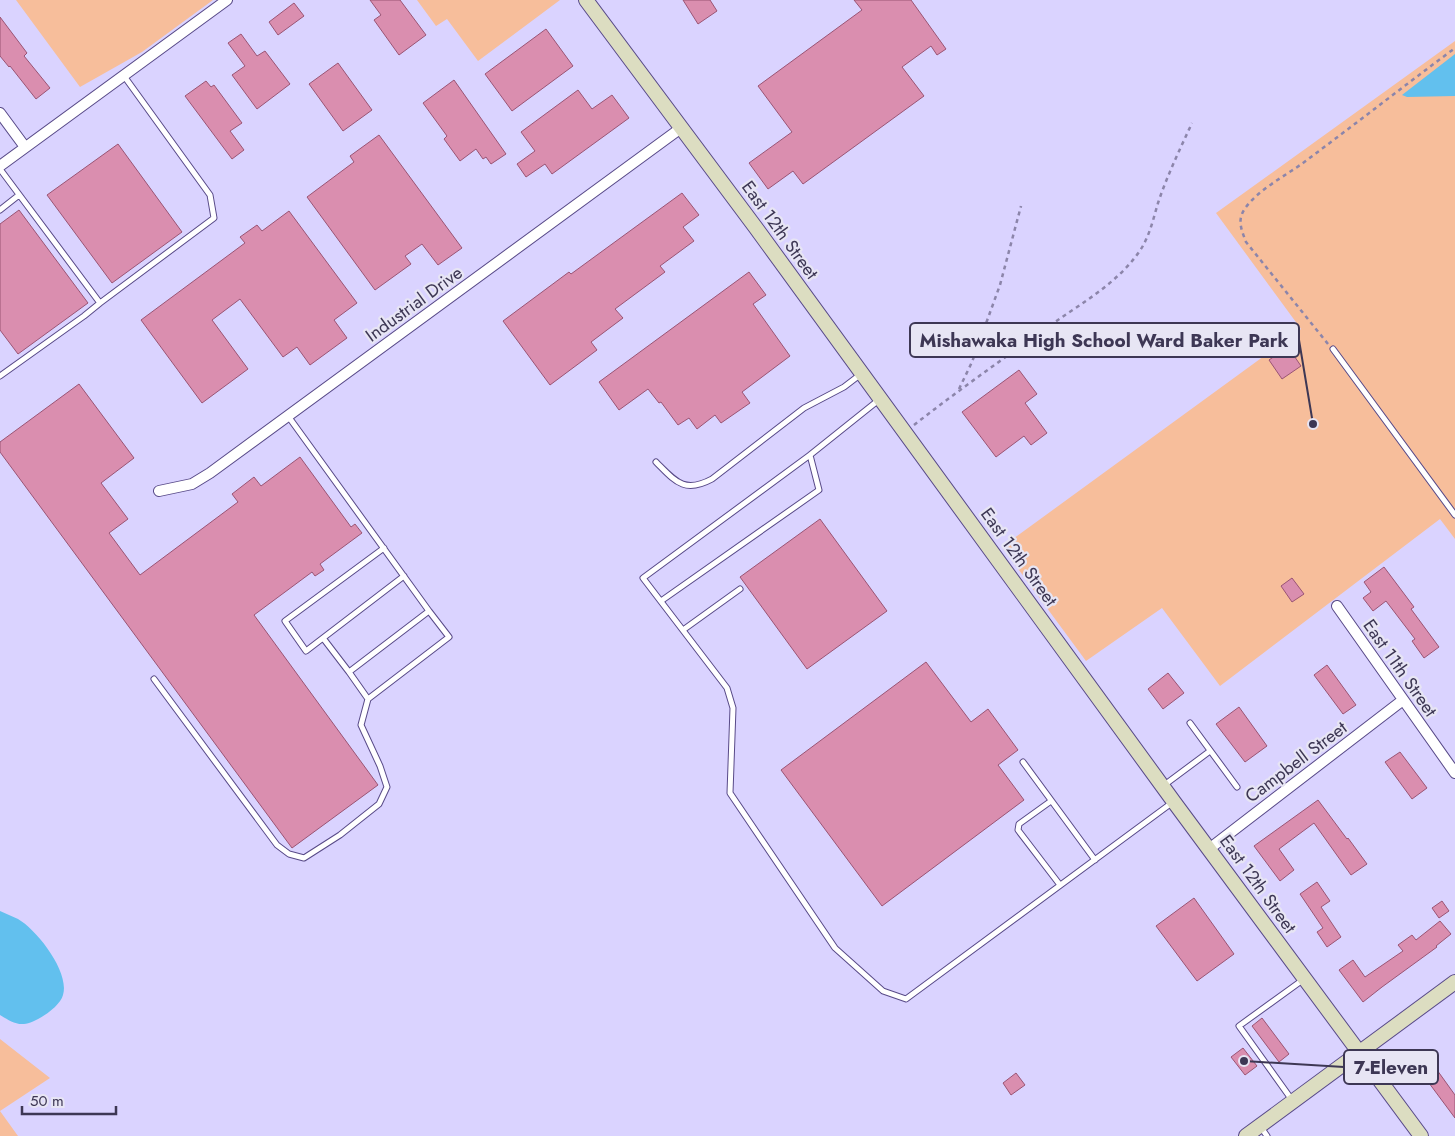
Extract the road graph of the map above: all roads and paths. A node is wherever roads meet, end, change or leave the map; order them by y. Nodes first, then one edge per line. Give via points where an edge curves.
1 (227, 0) edge
2 (586, 0) edge
3 (1455, 48) edge
4 (124, 76) junction
5 (0, 113) edge
6 (1192, 123) dead end
7 (681, 128) junction
8 (25, 147) junction
9 (0, 168) edge
10 (19, 196) junction
11 (1021, 206) dead end
12 (0, 210) edge
13 (100, 303) junction
14 (1333, 349) joint
15 (862, 374) junction
16 (0, 376) edge
17 (958, 390) junction
18 (881, 398) junction
19 (288, 416) junction
20 (905, 432) junction
21 (810, 455) junction
22 (656, 462) dead end
23 (159, 491) dead end
24 (1455, 515) edge
25 (384, 548) junction
26 (404, 576) junction
27 (740, 589) dead end
28 (661, 602) junction
29 (1336, 606) dead end
30 (429, 611) junction
31 (683, 630) junction
32 (323, 638) junction
33 (349, 672) junction
34 (154, 679) dead end
35 (368, 699) junction
36 (1403, 700) junction
37 (1190, 723) dead end
38 (1210, 751) junction
39 (1022, 762) dead end
40 (1455, 773) edge
41 (1162, 786) junction
42 (1238, 787) dead end
43 (1051, 801) junction
44 (1174, 802) junction
45 (1209, 849) junction
46 (1095, 860) junction
47 (1060, 886) junction
48 (1304, 978) junction
49 (1455, 982) edge
50 (1359, 1052) junction
51 (1293, 1101) junction
52 (1264, 1131) edge
53 (1246, 1136) edge
54 (1421, 1136) edge

1 - 4 street
2 - 7 street, East 12th Street
3 - 14 path via 1266,189 1252,200 1241,216 1241,230 1246,242
4 - 8 street
4 - 13 lane via 210,195 214,218
5 - 8 street
6 - 17 path via 1158,203 1149,233 1128,267
7 - 15 street, East 12th Street
7 - 19 street, Industrial Drive
8 - 9 street
9 - 10 lane
10 - 12 lane
10 - 13 lane
11 - 17 path via 1000,285 972,362
13 - 16 lane
14 - 24 lane
15 - 18 street, East 12th Street
15 - 22 lane via 804,408 700,485 690,487 673,480
17 - 20 path
18 - 20 street, East 12th Street
18 - 21 lane
19 - 23 street, Industrial Drive via 192,484
19 - 25 lane
20 - 41 street, East 12th Street
21 - 28 lane via 819,490
21 - 28 lane via 643,578
25 - 26 lane
25 - 32 lane via 285,621 306,651
26 - 30 lane
26 - 32 lane
27 - 31 lane
28 - 31 lane
29 - 36 street, East 11th Street
30 - 33 lane
30 - 35 lane via 449,637
31 - 47 lane via 727,688 733,708 730,793 835,948 883,991 906,999
32 - 33 lane
33 - 35 lane
34 - 35 lane via 277,845 289,854 304,858 380,804 387,787 361,725
36 - 40 street, East 11th Street
36 - 45 street, Campbell Street
37 - 38 lane
38 - 41 lane
38 - 42 lane
39 - 43 lane
41 - 44 street, East 12th Street
43 - 46 lane
43 - 47 lane via 1020,824 1018,830
44 - 45 street, East 12th Street
44 - 46 lane
45 - 48 street, East 12th Street
46 - 47 lane
48 - 50 street, East 12th Street
48 - 51 lane via 1238,1026
49 - 50 street
50 - 51 street
50 - 54 street, East 12th Street
51 - 52 street
52 - 53 street

